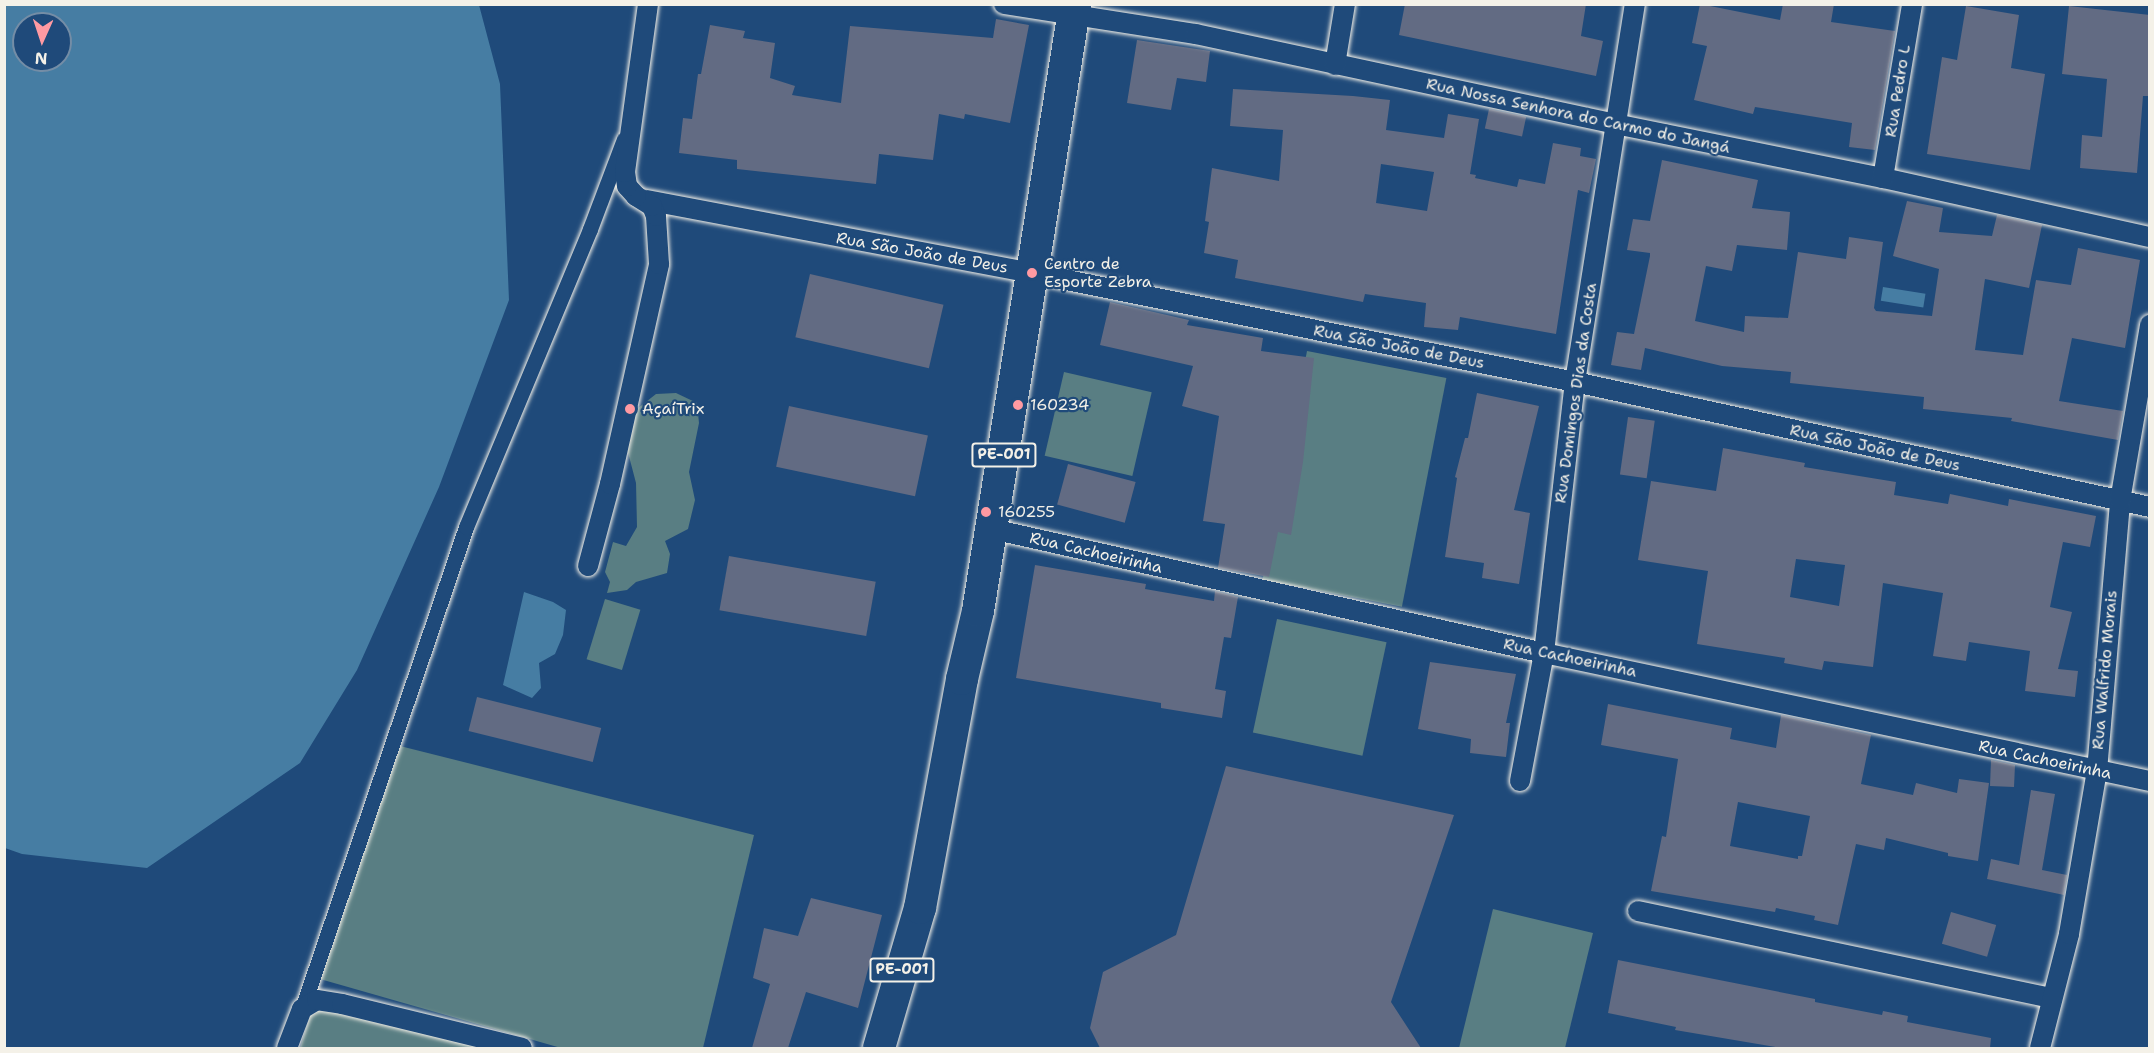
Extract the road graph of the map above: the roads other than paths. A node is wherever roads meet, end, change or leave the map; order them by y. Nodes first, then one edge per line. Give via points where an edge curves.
1 (648, 4) edge
2 (1004, 4) edge
3 (1345, 4) edge
4 (1635, 4) edge
5 (1912, 4) edge
6 (1074, 10) edge
7 (1335, 65) junction
8 (634, 112) junction
9 (1615, 124) junction
10 (1883, 178) junction
11 (646, 200) junction
12 (2150, 237) edge
13 (1032, 273) junction
14 (2150, 325) edge
15 (1575, 382) junction
16 (2120, 501) junction
17 (2150, 507) edge
18 (992, 529) junction
19 (588, 566) dead end
20 (1544, 653) junction
21 (2097, 771) junction
22 (2150, 781) edge
23 (1520, 782) dead end
24 (1638, 911) dead end
25 (2052, 998) junction
26 (302, 1008) junction
27 (287, 1048) edge
28 (522, 1048) edge
29 (879, 1048) edge
30 (2040, 1048) edge

1 - 8 street
2 - 6 street, Rua Nossa Senhora do Carmo do Jangá
3 - 7 street
4 - 9 street, Rua Domingos Dias da Costa
5 - 10 street, Rua Pedro L
6 - 7 street, Rua Nossa Senhora do Carmo do Jangá
6 - 13 main road, PE-001
7 - 9 street, Rua Nossa Senhora do Carmo do Jangá
8 - 11 street via 625,172 627,186
8 - 26 street via 590,229 466,527
9 - 10 street, Rua Nossa Senhora do Carmo do Jangá
9 - 15 street, Rua Domingos Dias da Costa
10 - 12 street, Rua Nossa Senhora do Carmo do Jangá
11 - 13 street, Rua São João de Deus
11 - 19 street via 656,216 659,264
13 - 15 street, Rua São João de Deus
13 - 18 main road, PE-001
14 - 16 street, Rua Walfrido Morais
15 - 16 street, Rua São João de Deus
15 - 20 street, Rua Domingos Dias da Costa
16 - 17 street, Rua São João de Deus
16 - 21 street, Rua Walfrido Morais
18 - 20 street, Rua Cachoeirinha
18 - 29 main road, PE-001 via 920,908
20 - 21 street, Rua Cachoeirinha
20 - 23 street, Rua Domingos Dias da Costa
21 - 22 street, Rua Cachoeirinha
21 - 25 street, Rua Walfrido Morais via 2069,934
24 - 25 street
25 - 30 street, Rua Walfrido Morais
26 - 27 street
26 - 28 street via 317,1000 342,1004

